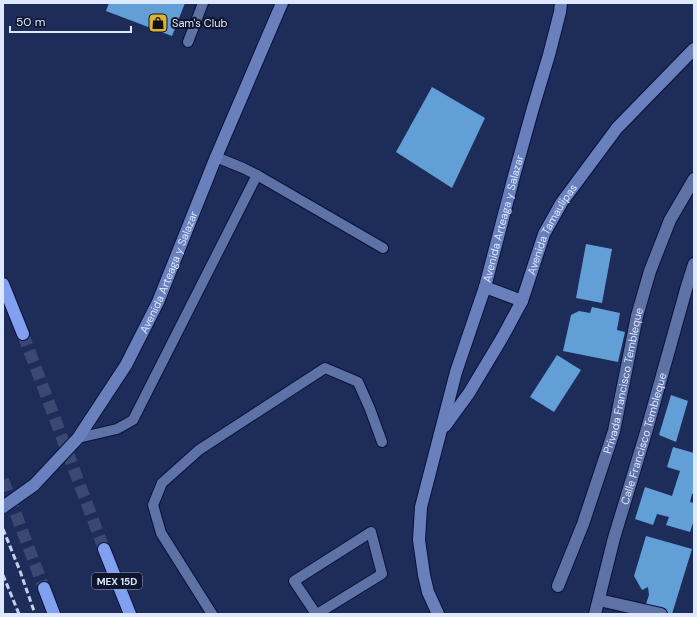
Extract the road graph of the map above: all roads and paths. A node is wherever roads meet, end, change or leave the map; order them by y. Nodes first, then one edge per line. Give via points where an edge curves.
1 (203, 3) edge
2 (282, 3) edge
3 (561, 3) edge
4 (188, 42) dead end
5 (694, 49) edge
6 (216, 158) junction
7 (257, 175) junction
8 (694, 179) edge
9 (383, 248) dead end
10 (694, 264) edge
11 (3, 284) edge
12 (485, 287) junction
13 (522, 301) junction
14 (23, 334) tunnel mouth
15 (441, 432) junction
16 (78, 438) junction
17 (382, 442) dead end
18 (3, 507) edge
19 (104, 548) tunnel mouth
20 (558, 586) dead end
21 (44, 588) tunnel mouth
22 (599, 600) junction
23 (54, 614) edge
24 (130, 614) edge
25 (212, 614) edge
26 (316, 614) edge
27 (438, 614) edge
28 (595, 614) edge
29 (661, 614) edge

1 - 4 lane
2 - 6 street, Avenida Arteaga y Salazar
3 - 12 street, Avenida Arteaga y Salazar
5 - 13 street, Avenida Tamaulipas via 617,128 562,202 544,234
6 - 7 lane
6 - 16 street, Avenida Arteaga y Salazar via 158,302 126,365
7 - 9 lane
7 - 16 lane via 133,420 117,429
8 - 20 street, Privada Francisco Tembleque via 670,220 650,271 637,316 614,431 583,524
10 - 22 street, Calle Francisco Tembleque via 614,538
11 - 14 highway
12 - 13 street
12 - 15 street, Avenida Arteaga y Salazar via 456,372
13 - 15 street, Avenida Tamaulipas via 469,393
15 - 27 street, Avenida Arteaga y Salazar via 421,506 419,540 428,592
16 - 18 street, Avenida Arteaga y Salazar, bridge via 34,485
17 - 25 lane via 358,382 325,368 199,450 162,483 153,505 161,533
19 - 24 highway, MEX 15D
21 - 23 highway
22 - 28 street, Calle Francisco Tembleque
22 - 29 street
26 - 26 lane via 382,574 371,532 294,581

